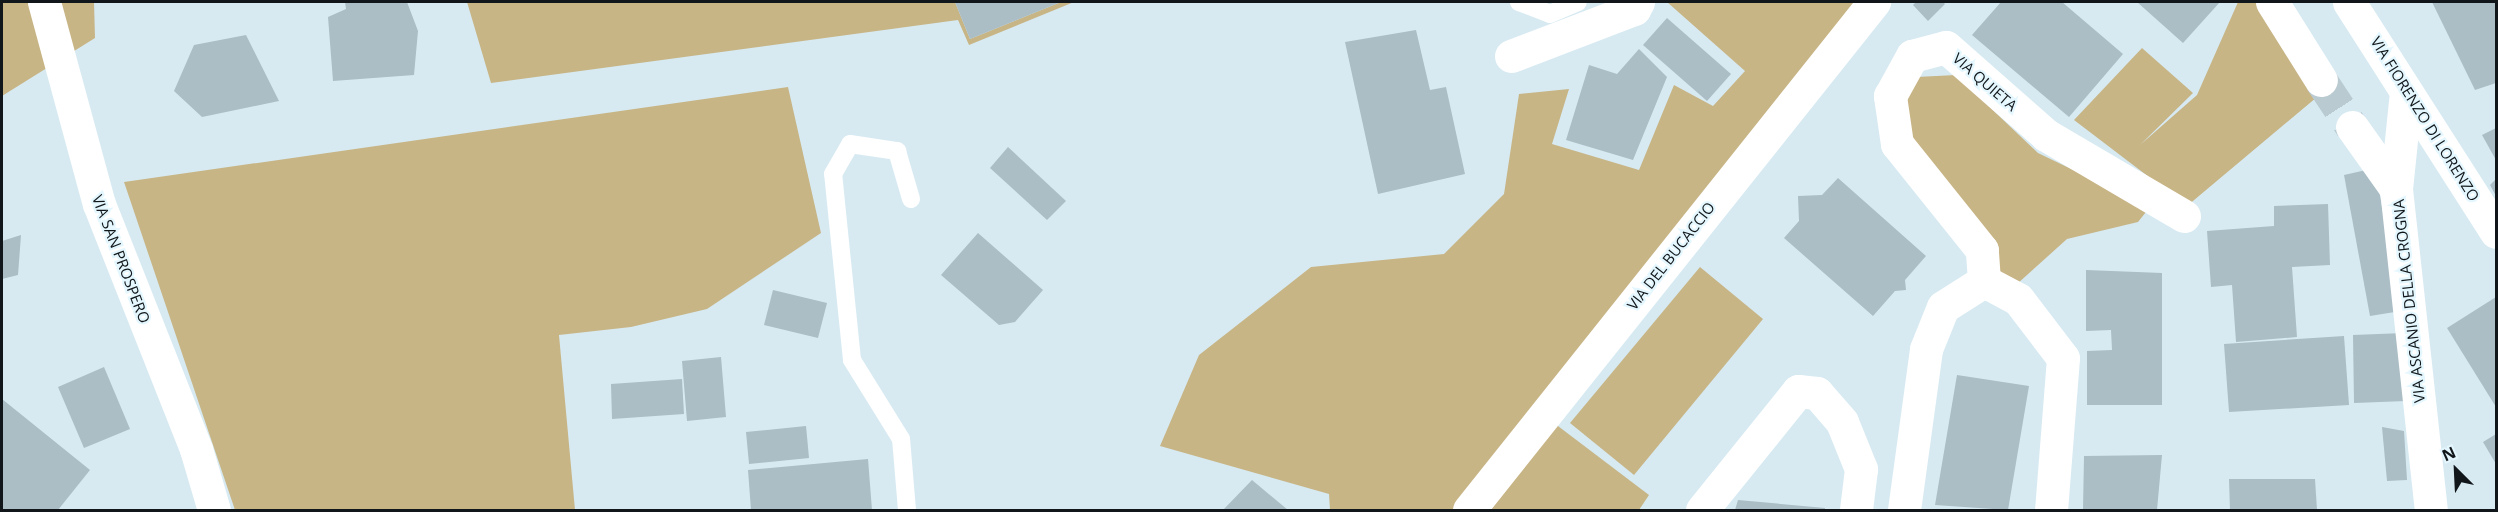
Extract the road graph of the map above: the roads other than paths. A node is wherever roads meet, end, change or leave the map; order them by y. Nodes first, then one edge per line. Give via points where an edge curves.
1 (44, 2) edge
2 (1519, 2) edge
3 (1578, 2) edge
4 (1638, 2) edge
5 (1874, 2) edge
6 (2272, 2) edge
7 (2352, 3) edge
8 (1511, 56) dead end
9 (2314, 69) tunnel mouth
10 (2406, 92) junction
11 (2352, 127) tunnel mouth
12 (2396, 189) junction
13 (911, 199) dead end
14 (2184, 216) dead end
15 (2496, 232) edge
16 (1984, 281) junction
17 (214, 510) edge
18 (907, 510) edge
19 (1469, 510) edge
20 (1702, 510) edge
21 (1856, 510) edge
22 (1904, 510) edge
23 (2051, 510) edge
24 (2431, 510) edge

1 - 17 street, VIA SAN PROSPERO via 99,204 196,449
2 - 3 lane via 1550,14
4 - 8 street via 1634,9
5 - 19 street, VIA DEL BUCACCIO
6 - 9 street
7 - 10 street, VIA FIORENZO DI LORENZO
10 - 12 street, VIA ASCANIO DELLA CROGNA
10 - 15 street, VIA FIORENZO DI LORENZO
11 - 12 street
12 - 24 street, VIA ASCANIO DELLA CROGNA
13 - 18 lane via 897,151 850,144 833,174 852,360 901,439
14 - 16 street, VIA QUIETA via 2046,135 1946,47 1912,56 1890,96 1898,144 1982,250
16 - 22 street via 1943,307 1926,349
16 - 23 street via 2018,299 2063,358
20 - 21 street via 1798,391 1817,393 1842,422 1861,469

